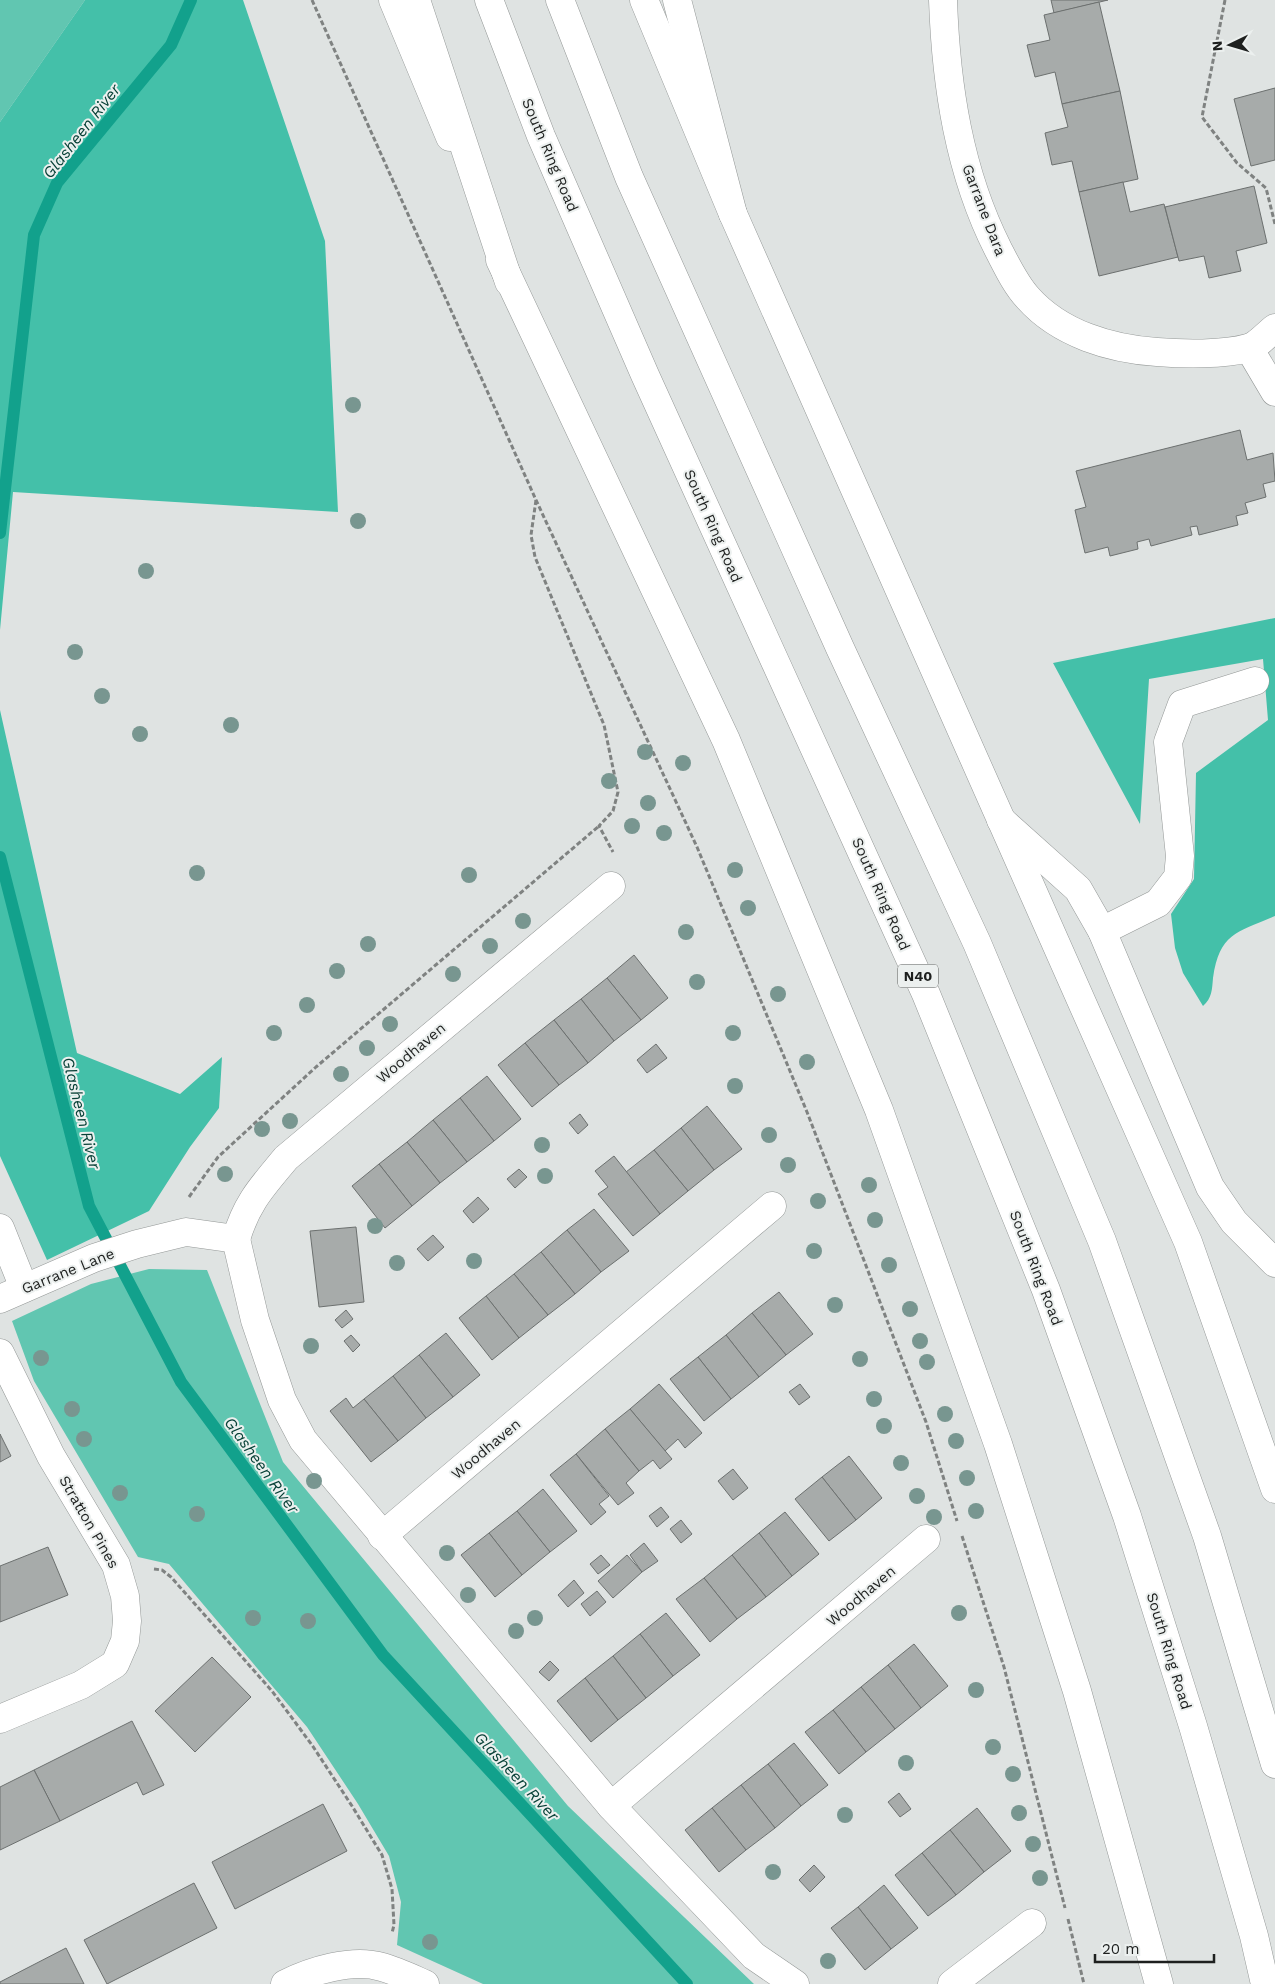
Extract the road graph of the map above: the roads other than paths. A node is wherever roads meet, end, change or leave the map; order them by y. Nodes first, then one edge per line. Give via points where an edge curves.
1 (393, 0) edge
2 (416, 0) edge
3 (489, 0) edge
4 (560, 0) edge
5 (644, 0) edge
6 (677, 0) edge
7 (944, 0) edge
8 (733, 214) junction
9 (509, 282) junction
10 (1275, 328) edge
11 (1250, 348) junction
12 (1275, 392) edge
13 (1255, 681) dead end
14 (1001, 820) junction
15 (611, 886) road end
16 (1102, 931) junction
17 (772, 1206) dead end
18 (0, 1228) edge
19 (236, 1239) junction
20 (1275, 1264) edge
21 (12, 1294) edge
22 (0, 1353) edge
23 (1275, 1489) edge
24 (382, 1536) junction
25 (926, 1539) dead end
26 (0, 1719) edge
27 (1275, 1764) edge
28 (611, 1806) junction
29 (1032, 1924) dead end
30 (285, 1984) edge
31 (425, 1984) edge
32 (795, 1984) edge
33 (952, 1984) edge
34 (1160, 1984) edge
35 (1265, 1984) edge

1 - 9 main road
2 - 9 main road
3 - 35 main road, South Ring Road / N40 via 541,136 645,375 926,994 1046,1290 1127,1516 1193,1726
4 - 27 main road via 629,177 836,639 977,943 1102,1241 1207,1536
5 - 8 main road
6 - 8 main road
7 - 11 main road, Garrane Dara via 951,99 961,150 990,233 1028,298 1049,317 1076,332 1131,350 1186,354
8 - 14 main road
9 - 34 main road via 726,740 879,1110 998,1444 1074,1681
10 - 11 main road
11 - 12 main road
13 - 16 main road via 1182,704 1168,742 1180,856 1178,877 1158,903
14 - 16 main road via 1078,889
14 - 23 main road via 1188,1242
15 - 19 main road, Woodhaven via 286,1158 243,1215
16 - 20 main road via 1210,1187 1234,1222
17 - 24 main road, Woodhaven
18 - 21 main road
19 - 21 main road, Garrane Lane via 186,1232 137,1244 94,1258
19 - 24 main road, Woodhaven via 255,1320 282,1400 303,1440
22 - 26 main road, Stratton Pines via 51,1456 116,1565 125,1596 127,1621 125,1641 115,1664 81,1685
24 - 28 main road, Woodhaven
25 - 28 main road, Woodhaven
28 - 32 main road, Woodhaven via 754,1956
29 - 33 main road
30 - 31 main road via 301,1976 350,1965 381,1966

